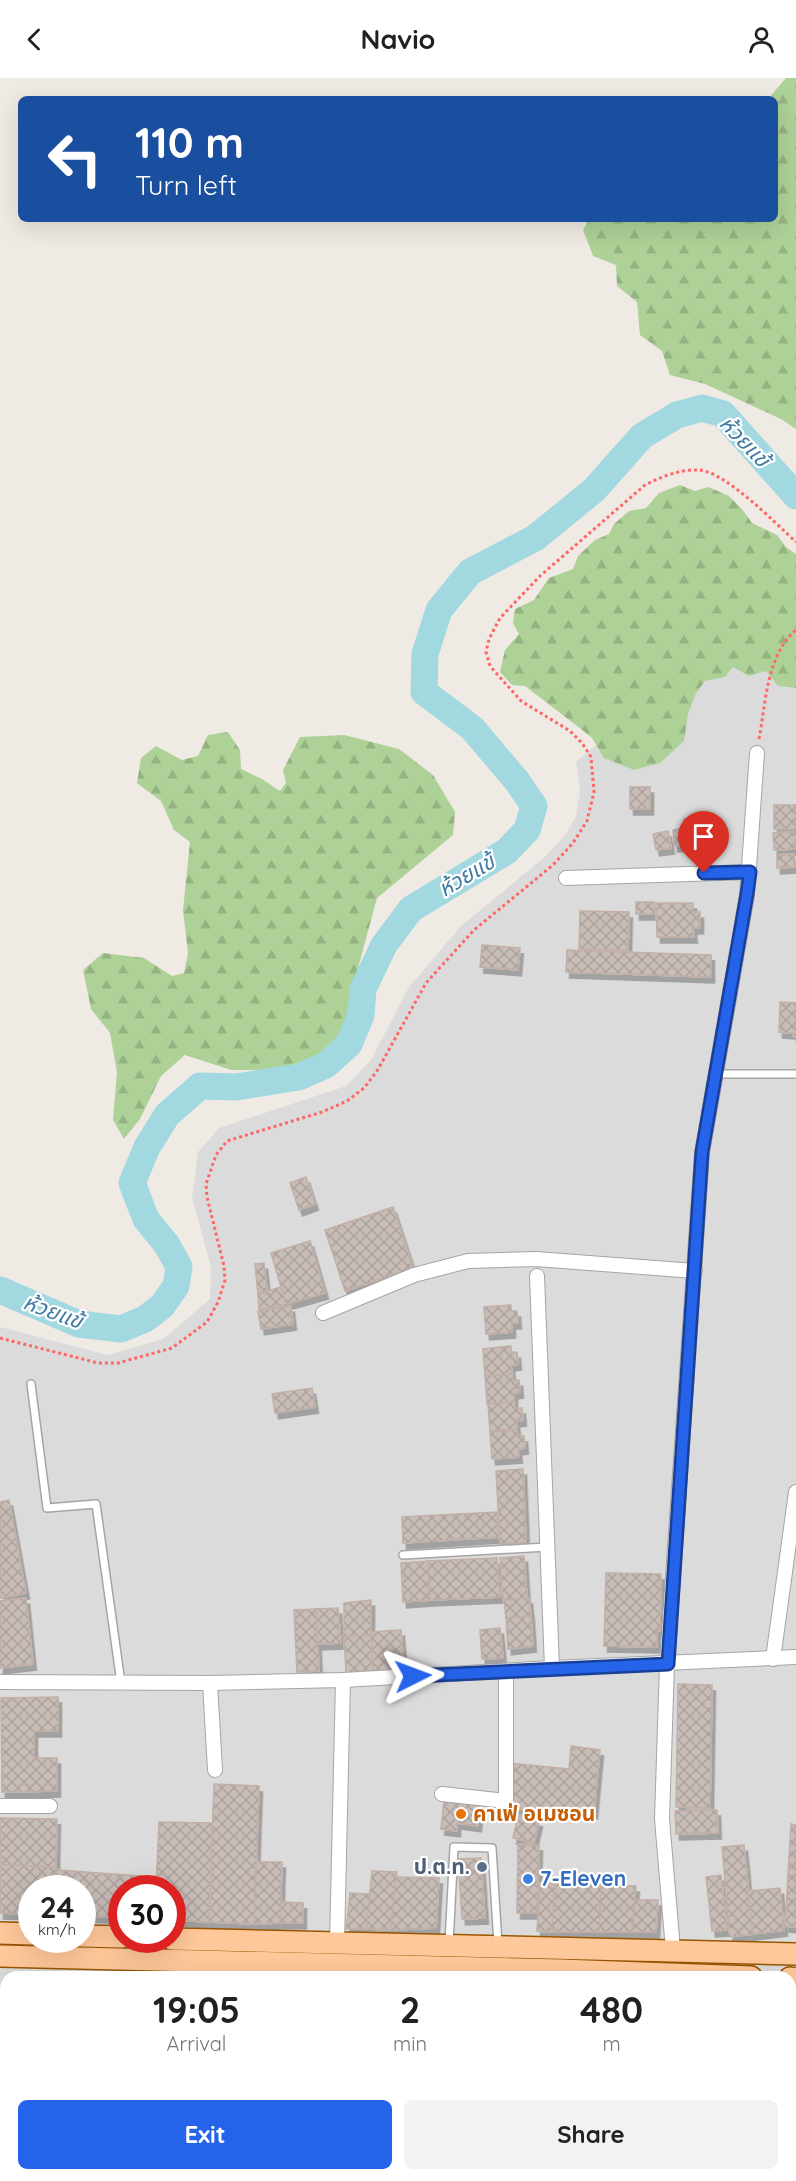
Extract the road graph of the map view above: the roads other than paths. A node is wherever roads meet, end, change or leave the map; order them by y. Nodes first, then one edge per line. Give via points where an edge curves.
1 (757, 753) road end
2 (750, 872) junction
3 (566, 878) dead end
4 (716, 1074) junction
5 (796, 1074) edge
6 (695, 1271) junction
7 (537, 1276) dead end
8 (322, 1313) dead end
9 (31, 1384) dead end
10 (796, 1492) edge
11 (547, 1547) junction
12 (403, 1555) dead end
13 (796, 1658) edge
14 (773, 1659) junction
15 (668, 1664) junction
16 (552, 1668) junction
17 (506, 1671) junction
18 (343, 1680) junction
19 (0, 1682) edge
20 (121, 1683) junction
21 (210, 1683) junction
22 (215, 1770) dead end
23 (442, 1794) dead end
24 (0, 1806) edge
25 (50, 1806) dead end
26 (0, 1933) edge
27 (18, 1934) edge
28 (186, 1939) edge
29 (337, 1944) junction
30 (449, 1945) junction
31 (498, 1946) junction
32 (673, 1950) junction
33 (796, 1954) edge
34 (0, 1956) edge
35 (494, 1971) edge

1 - 2 street
2 - 3 street
2 - 4 street
4 - 5 lane
4 - 6 street via 702,1152
6 - 8 street via 536,1260 468,1261 414,1275
6 - 15 street
7 - 11 street
9 - 20 lane via 47,1508 96,1504
10 - 14 street
11 - 12 lane
11 - 16 street
13 - 14 street
14 - 15 street
15 - 16 street
15 - 32 street via 662,1819
16 - 17 street
17 - 18 street
17 - 23 street via 506,1801
18 - 21 street
18 - 29 street
19 - 20 street
20 - 21 street
21 - 22 street
24 - 25 street
26 - 27 main road
28 - 29 main road
29 - 30 main road
30 - 31 main road
30 - 31 lane via 454,1847 492,1848
31 - 32 main road
32 - 33 main road
34 - 35 main road

